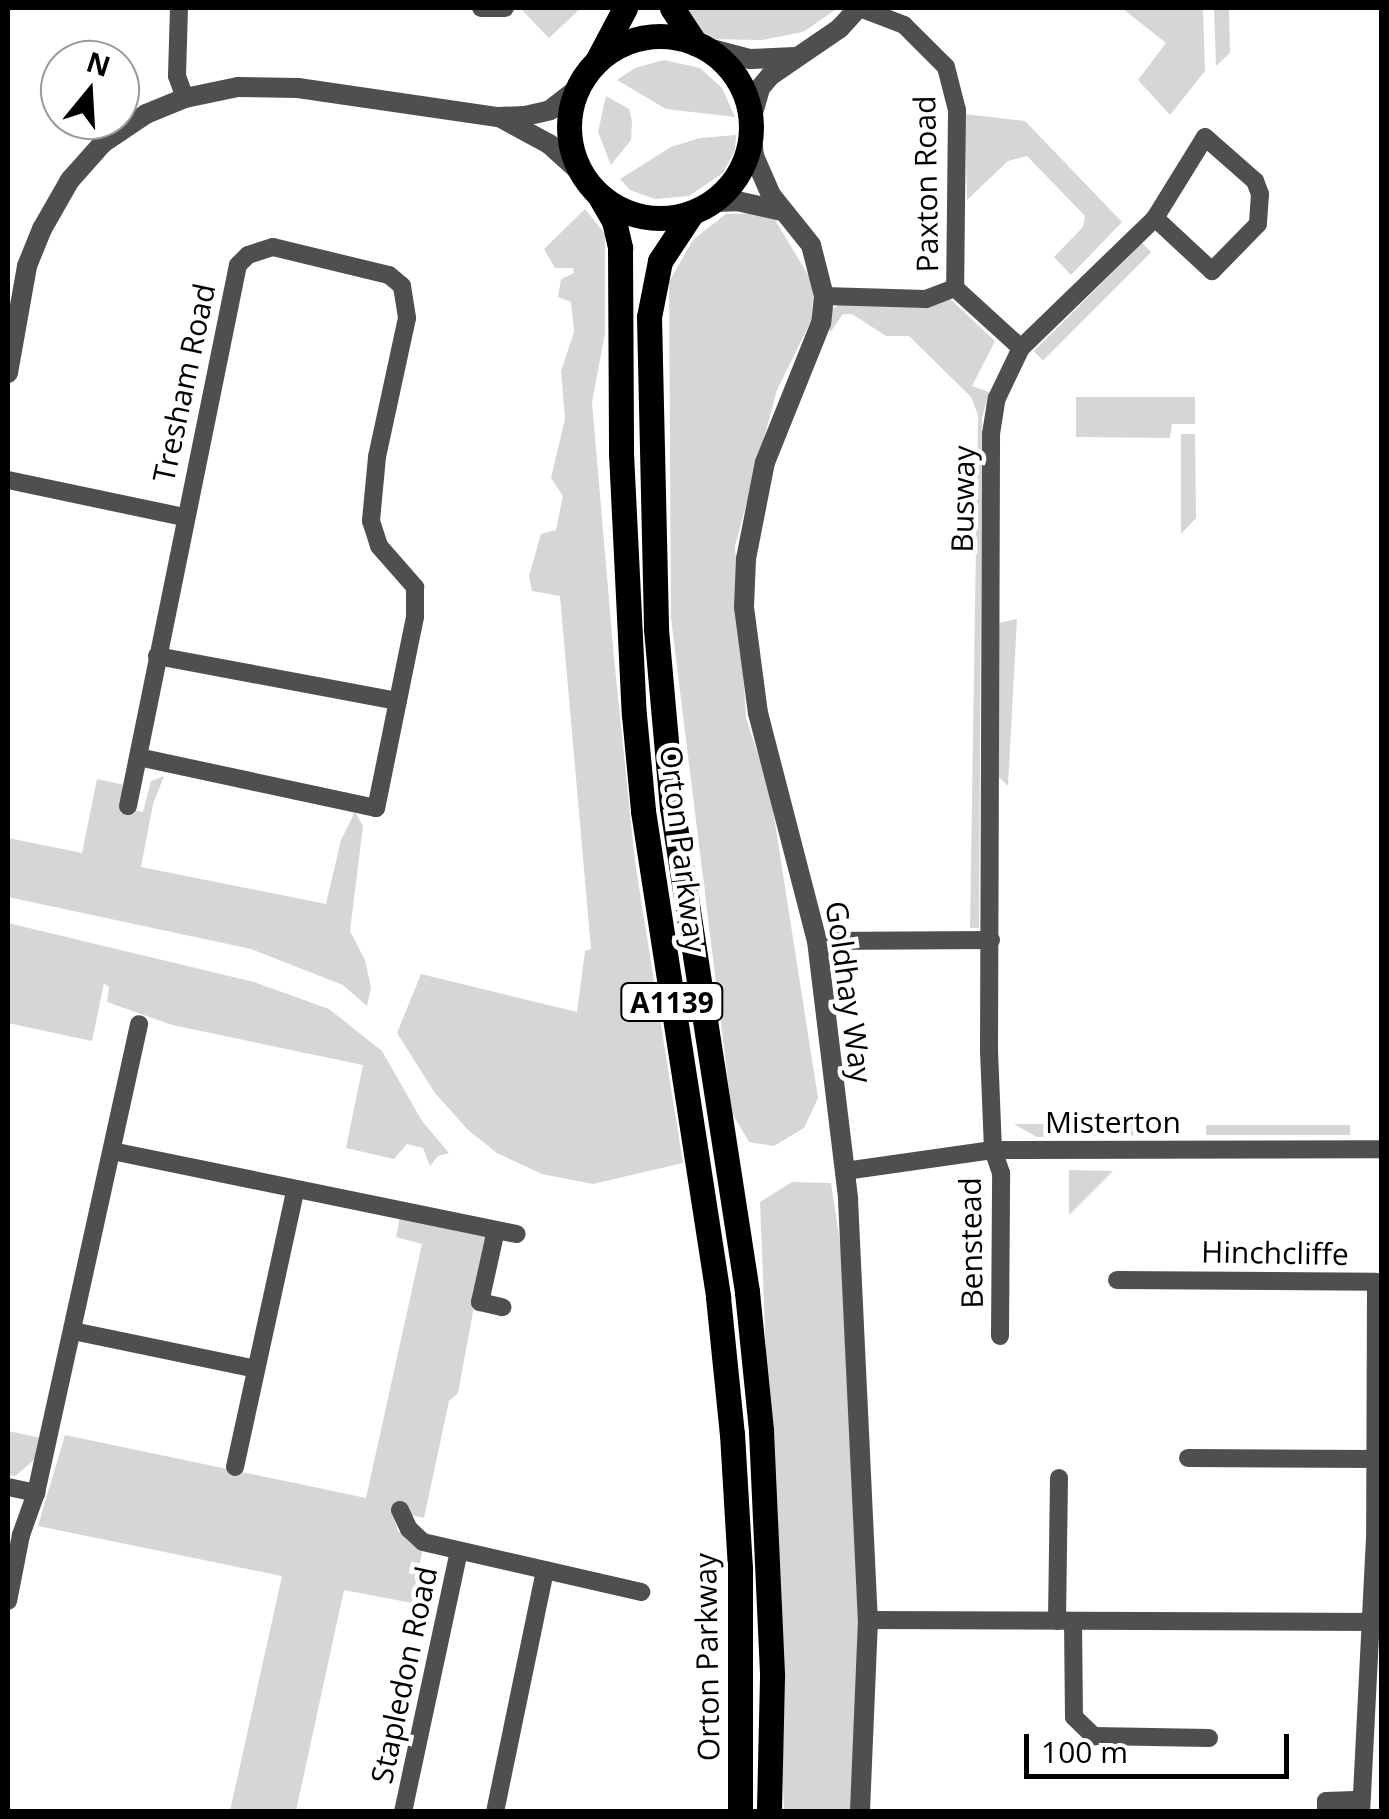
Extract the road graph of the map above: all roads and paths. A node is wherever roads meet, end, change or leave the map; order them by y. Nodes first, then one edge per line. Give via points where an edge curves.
1 (179, 8) edge
2 (481, 8) edge
3 (504, 8) edge
4 (625, 8) edge
5 (672, 8) edge
6 (859, 8) edge
7 (700, 45) junction
8 (798, 56) junction
9 (596, 63) junction
10 (578, 88) junction
11 (185, 98) junction
12 (498, 117) junction
13 (752, 127) junction
14 (581, 173) junction
15 (598, 195) junction
16 (702, 208) junction
17 (784, 211) junction
18 (1155, 218) junction
19 (955, 288) junction
20 (824, 296) junction
21 (1020, 348) junction
22 (8, 373) edge
23 (8, 480) edge
24 (183, 517) junction
25 (157, 656) junction
26 (398, 701) junction
27 (138, 757) junction
28 (128, 806) dead end
29 (991, 940) junction
30 (817, 941) junction
31 (139, 1024) dead end
32 (1382, 1149) edge
33 (993, 1150) junction
34 (112, 1151) junction
35 (846, 1170) junction
36 (295, 1190) junction
37 (496, 1230) junction
38 (517, 1234) dead end
39 (1117, 1280) dead end
40 (502, 1306) dead end
41 (73, 1331) junction
42 (1000, 1336) dead end
43 (256, 1369) junction
44 (1188, 1458) dead end
45 (1374, 1458) junction
46 (235, 1467) dead end
47 (1059, 1478) dead end
48 (8, 1487) edge
49 (36, 1493) junction
50 (400, 1510) dead end
51 (459, 1551) junction
52 (544, 1570) junction
53 (641, 1592) dead end
54 (8, 1601) edge
55 (868, 1620) junction
56 (1065, 1621) junction
57 (1373, 1622) junction
58 (1209, 1738) dead end
59 (1361, 1806) edge
60 (403, 1812) edge
61 (495, 1812) edge
62 (740, 1812) edge
63 (769, 1812) edge
64 (860, 1812) edge
65 (1326, 1812) edge

1 - 11 street via 177,76
2 - 3 street
4 - 9 main road
5 - 7 main road
6 - 8 street
6 - 19 street, Paxton Road via 925,42 954,88
7 - 8 street via 750,60
7 - 9 main road via 664,37 632,41
7 - 13 main road via 732,70
8 - 13 street via 760,88
9 - 10 main road
10 - 12 street via 550,110
10 - 14 main road via 569,131
11 - 12 street via 238,87 298,88
11 - 22 street via 103,143 70,180 27,266
12 - 14 street via 549,144
13 - 16 main road via 746,161 732,184
13 - 17 street, Goldhay Way via 761,176
14 - 15 main road
15 - 16 main road via 642,217
15 - 62 main road, Orton Parkway / A1139 via 620,248 622,473 643,811 710,1242 732,1434 740,1568
16 - 17 street via 738,201
16 - 63 main road, Orton Parkway / A1139 via 660,261 649,317 656,629 672,807 747,1292 761,1431 772,1677
17 - 20 street, Goldhay Way via 811,245
18 - 18 street, Busway via 1205,137 1255,181 1260,194 1258,224 1212,272
18 - 21 street, Busway
19 - 20 street, Paxton Road via 926,299
19 - 21 street, Paxton Road
20 - 30 street, Goldhay Way via 821,324 765,462 744,607 758,713
21 - 29 street, Busway via 997,398 991,434
23 - 24 street, Tresham Road
24 - 25 street, Tresham Road
24 - 26 street, Tresham Road via 238,265 273,248 389,276 402,286 408,318 377,457 370,522 379,546 415,588
25 - 26 street
25 - 27 street, Tresham Road
26 - 27 street, Tresham Road via 376,808
27 - 28 street, Tresham Road
29 - 30 street
29 - 33 street, Busway
30 - 35 street, Goldhay Way
31 - 34 street
32 - 33 street, Misterton
33 - 35 street, Misterton
33 - 42 street, Benstead via 1001,1173
34 - 36 street
34 - 41 street
35 - 55 street, Goldhay Way
36 - 37 street
36 - 43 street
37 - 38 street
37 - 40 street via 480,1302
39 - 45 street, Hinchcliffe via 1376,1282
41 - 43 street
41 - 49 street
43 - 46 street
44 - 45 street
45 - 57 street, Hinchcliffe
47 - 56 street
48 - 49 street
49 - 54 street
50 - 51 street, Stapledon Road via 423,1542
51 - 52 street, Stapledon Road
51 - 60 street, Stapledon Road
52 - 53 street, Stapledon Road
52 - 61 street
55 - 56 street
55 - 64 street, Goldhay Way
56 - 57 street
56 - 58 street via 1074,1718 1094,1736
57 - 59 street, Hinchcliffe
59 - 65 street, Hinchcliffe via 1326,1800

